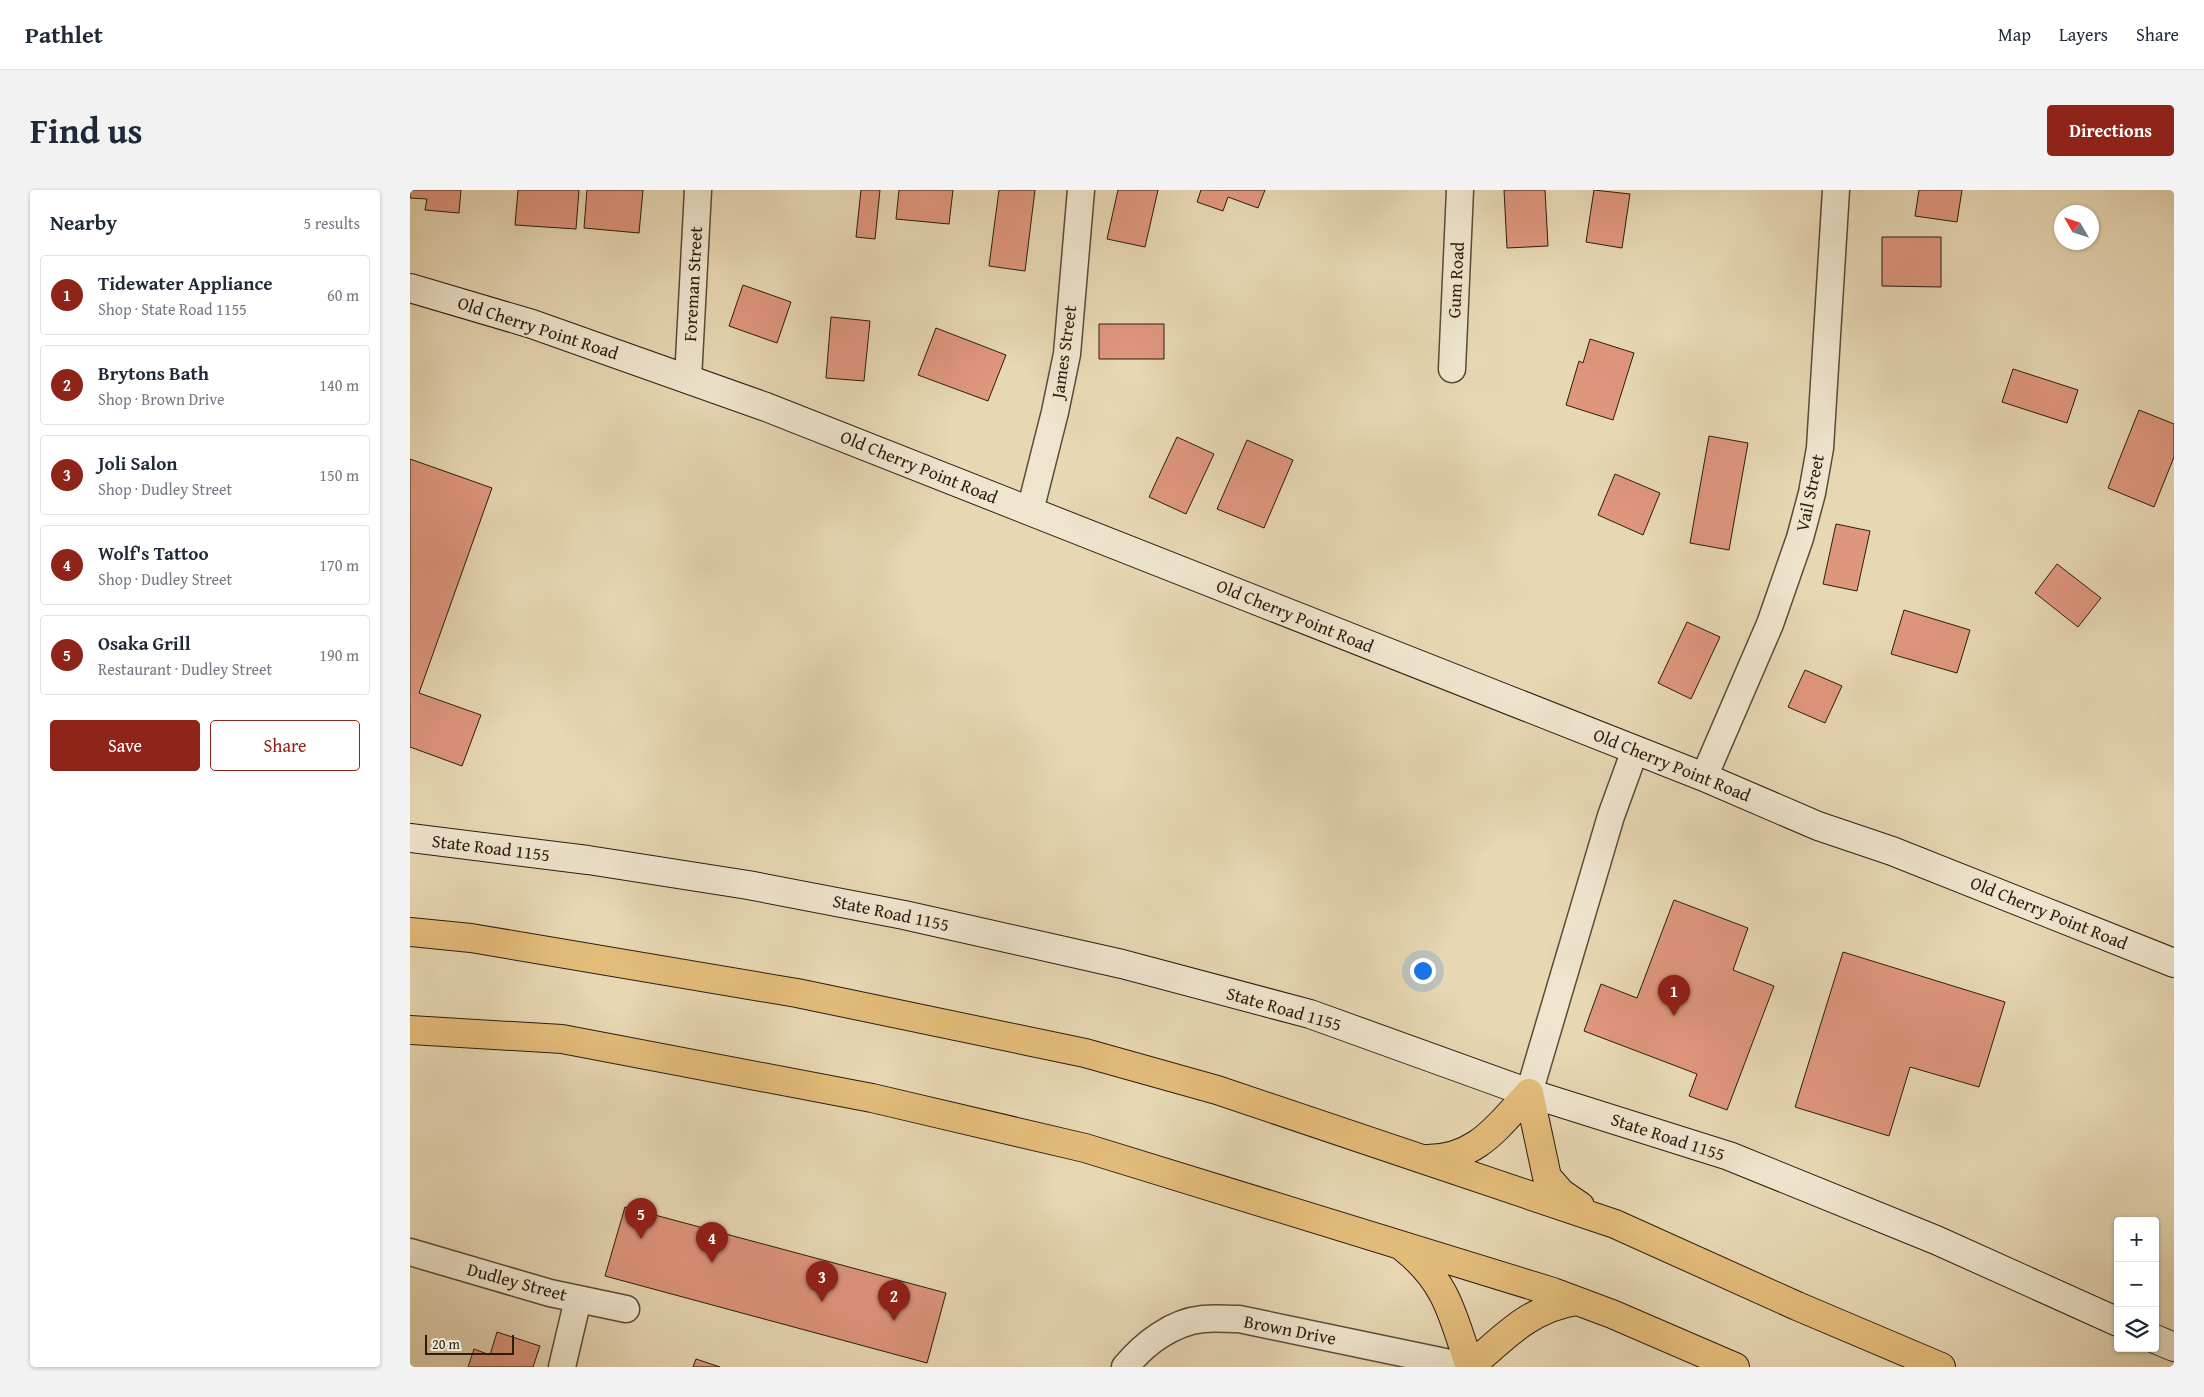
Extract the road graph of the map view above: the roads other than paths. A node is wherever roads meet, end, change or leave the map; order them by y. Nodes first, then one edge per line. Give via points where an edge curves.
1 (698, 190) edge
2 (1081, 190) edge
3 (1460, 190) edge
4 (1836, 190) edge
5 (410, 288) edge
6 (1452, 370) dead end
7 (688, 379) junction
8 (1030, 511) junction
9 (1634, 750) junction
10 (1704, 777) junction
11 (410, 838) edge
12 (410, 932) edge
13 (2174, 963) edge
14 (410, 1030) edge
15 (1529, 1093) junction
16 (1414, 1158) junction
17 (1615, 1224) junction
18 (1399, 1244) junction
19 (410, 1252) edge
20 (578, 1299) junction
21 (1577, 1301) junction
22 (626, 1309) dead end
23 (2114, 1320) edge
24 (2159, 1341) edge
25 (2174, 1347) edge
26 (562, 1367) edge
27 (1125, 1367) edge
28 (1469, 1367) edge
29 (1735, 1367) edge
30 (1941, 1367) edge

1 - 7 street, Foreman Street
2 - 8 street, James Street via 1067,354
3 - 6 street, Gum Road
4 - 10 street, Vail Street via 1820,448 1812,494 1770,624
5 - 7 street, Old Cherry Point Road via 532,324
7 - 8 street, Old Cherry Point Road via 766,406
8 - 9 street, Old Cherry Point Road
9 - 10 street, Old Cherry Point Road
9 - 15 street via 1611,816
10 - 13 street, Old Cherry Point Road via 1818,826 1892,850
11 - 15 street, State Road 1155 via 588,860 748,885 904,915 1094,958 1310,1014
12 - 16 highway via 471,938 797,993 1085,1053 1217,1090
14 - 18 highway via 562,1039 872,1098 1085,1148
15 - 16 highway via 1483,1142 1468,1151 1450,1157
15 - 17 highway via 1547,1177 1578,1206
15 - 23 street, State Road 1155 via 1729,1156 1936,1240
16 - 17 highway
17 - 30 highway
18 - 21 highway
18 - 28 highway via 1427,1268 1448,1299
19 - 20 street, Dudley Street
20 - 22 street, Dudley Street
20 - 26 street
21 - 28 highway via 1559,1303 1530,1316
21 - 29 highway
24 - 25 street
27 - 28 street, Brown Drive via 1138,1351 1167,1330 1201,1320 1238,1319

